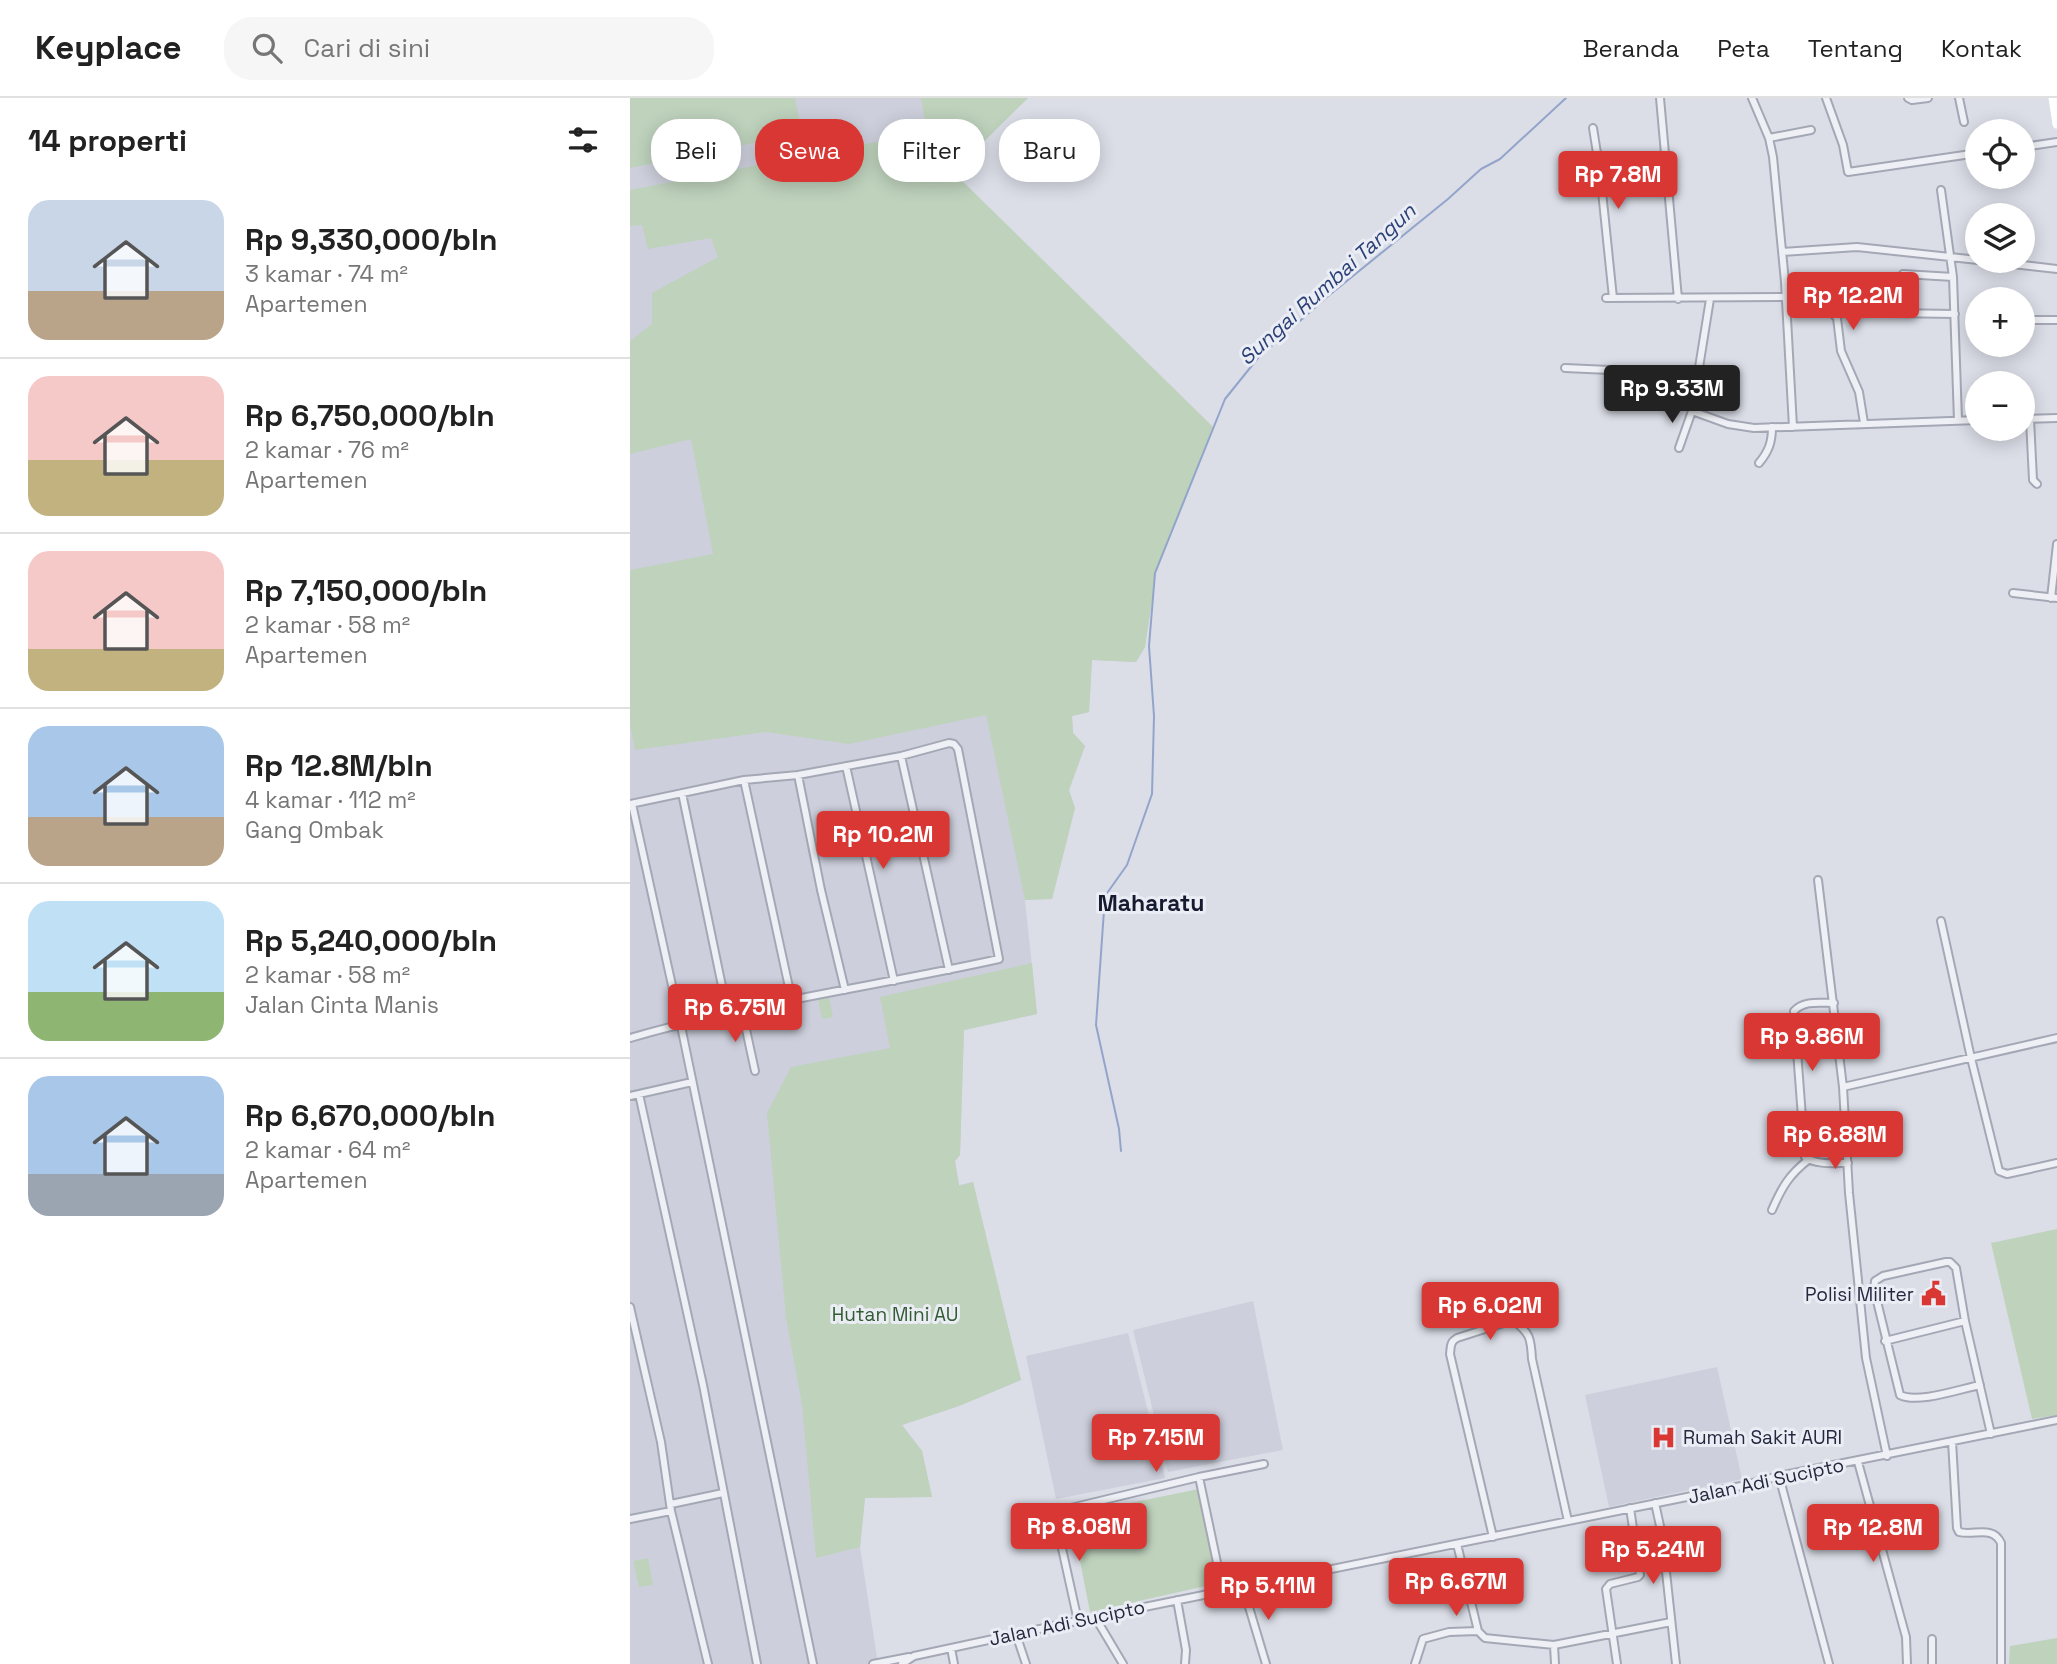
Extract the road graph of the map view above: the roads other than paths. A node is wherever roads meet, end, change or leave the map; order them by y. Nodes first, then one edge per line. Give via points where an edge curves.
1 (1660, 98) edge
2 (1752, 98) edge
3 (1826, 98) edge
4 (1908, 98) edge
5 (1928, 98) edge
6 (1959, 98) edge
7 (2053, 98) edge
8 (2057, 121) edge
9 (1964, 122) dead end
10 (1593, 128) dead end
11 (1811, 130) dead end
12 (1769, 138) junction
13 (2057, 142) edge
14 (2035, 145) edge
15 (1965, 155) edge
16 (1648, 179) dead end
17 (1669, 180) junction
18 (1941, 190) dead end
19 (1782, 252) junction
20 (1951, 257) junction
21 (1965, 259) edge
22 (2035, 266) edge
23 (2057, 269) edge
24 (1903, 274) dead end
25 (1954, 277) junction
26 (1786, 298) junction
27 (1678, 299) junction
28 (1710, 299) junction
29 (1891, 313) dead end
30 (1955, 314) junction
31 (2035, 320) edge
32 (2057, 320) edge
33 (1565, 368) dead end
34 (1698, 374) junction
35 (1692, 411) junction
36 (2057, 418) edge
37 (2035, 419) edge
38 (1958, 420) junction
39 (1965, 420) edge
40 (1864, 423) junction
41 (1793, 426) junction
42 (1772, 427) junction
43 (2029, 441) edge
44 (1679, 448) dead end
45 (1759, 463) dead end
46 (2037, 484) dead end
47 (2057, 544) edge
48 (2013, 593) dead end
49 (2054, 598) edge
50 (901, 756) junction
51 (846, 766) junction
52 (799, 775) junction
53 (744, 780) junction
54 (682, 793) junction
55 (631, 804) edge
56 (1818, 880) dead end
57 (1941, 921) dead end
58 (949, 970) junction
59 (894, 981) junction
60 (845, 990) junction
61 (792, 1001) junction
62 (1834, 1003) junction
63 (742, 1011) junction
64 (728, 1015) junction
65 (681, 1026) junction
66 (630, 1038) edge
67 (2057, 1038) edge
68 (1971, 1058) junction
69 (755, 1071) dead end
70 (692, 1082) junction
71 (1843, 1087) junction
72 (639, 1094) junction
73 (630, 1096) edge
74 (1808, 1160) junction
75 (1848, 1163) junction
76 (2057, 1163) edge
77 (1772, 1210) dead end
78 (630, 1307) edge
79 (1965, 1321) junction
80 (1885, 1341) junction
81 (1980, 1385) junction
82 (2057, 1420) edge
83 (1991, 1434) junction
84 (1952, 1441) junction
85 (1887, 1455) junction
86 (1858, 1462) junction
87 (1264, 1464) dead end
88 (1779, 1476) junction
89 (1199, 1477) junction
90 (723, 1493) junction
91 (1655, 1503) junction
92 (671, 1507) junction
93 (1630, 1508) junction
94 (630, 1519) edge
95 (1568, 1521) junction
96 (1493, 1537) junction
97 (1457, 1544) junction
98 (1243, 1587) junction
99 (1223, 1591) junction
100 (1177, 1600) junction
101 (1095, 1617) junction
102 (1078, 1620) junction
103 (1671, 1622) junction
104 (1478, 1631) junction
105 (1614, 1633) junction
106 (1016, 1634) junction
107 (1931, 1639) dead end
108 (1554, 1645) junction
109 (951, 1648) junction
110 (914, 1656) junction
111 (708, 1664) edge
112 (757, 1664) edge
113 (813, 1664) edge
114 (873, 1664) edge
115 (902, 1664) edge
116 (954, 1664) edge
117 (1026, 1664) edge
118 (1123, 1664) edge
119 (1185, 1664) edge
120 (1266, 1664) edge
121 (1415, 1664) edge
122 (1555, 1664) edge
123 (1617, 1664) edge
124 (1676, 1664) edge
125 (1829, 1664) edge
126 (1907, 1664) edge
127 (1932, 1664) edge
128 (2001, 1664) edge

1 - 17 street
2 - 12 street
3 - 15 street via 1848,172
4 - 5 street
6 - 9 street
7 - 8 main road
10 - 27 street via 1610,298
11 - 12 street
12 - 19 street
13 - 14 street
16 - 17 street
17 - 27 street
18 - 20 street
19 - 20 street via 1854,247
19 - 26 street
20 - 21 street
20 - 25 street
22 - 23 street
24 - 25 street
25 - 30 street
26 - 28 street
26 - 40 street via 1817,300 1836,316 1841,351 1859,392
26 - 41 street
27 - 28 street
28 - 34 street
29 - 30 street
30 - 38 street
31 - 32 street
33 - 34 street
34 - 35 street
35 - 42 street via 1741,427
35 - 44 street
36 - 37 street
38 - 39 street
38 - 40 street
40 - 41 street
41 - 42 street
42 - 45 street via 1768,452
43 - 46 street
47 - 49 street
48 - 49 street
50 - 51 street
50 - 58 street
50 - 58 street via 949,743 958,749 999,959
51 - 52 street
51 - 59 street
52 - 53 street
52 - 60 street
53 - 54 street
53 - 61 street
54 - 55 street
54 - 64 street
55 - 65 street
56 - 62 street
57 - 68 street
58 - 59 street
59 - 60 street
60 - 61 street
61 - 63 street
62 - 71 street
62 - 74 street via 1811,1003 1794,1011
63 - 64 street
63 - 69 street
64 - 65 street
65 - 66 street
65 - 70 street
67 - 68 street
68 - 71 street
68 - 76 street via 1998,1171 2007,1174
70 - 72 street
70 - 113 street
71 - 75 street
72 - 73 street
72 - 90 street
74 - 75 street
74 - 77 street via 1788,1179
75 - 85 street via 1866,1358
78 - 92 street
79 - 80 street
79 - 80 street via 1958,1275 1950,1262 1883,1276 1875,1281 1874,1289
79 - 81 street
80 - 81 street via 1900,1395 1908,1399
81 - 83 street
82 - 83 street, Jalan Adi Sucipto
83 - 84 street, Jalan Adi Sucipto
84 - 85 street, Jalan Adi Sucipto
84 - 128 street via 1957,1528 1964,1533 1991,1532 2001,1543
85 - 86 street, Jalan Adi Sucipto
86 - 88 street, Jalan Adi Sucipto
86 - 126 street via 1906,1637
87 - 89 street
88 - 91 street, Jalan Adi Sucipto
88 - 125 street
89 - 99 street
89 - 102 street via 1054,1512
90 - 92 street
90 - 112 street
91 - 93 street, Jalan Adi Sucipto
91 - 103 street
92 - 94 street
92 - 111 street
93 - 95 street, Jalan Adi Sucipto
93 - 105 street via 1640,1575 1607,1586
95 - 96 street, Jalan Adi Sucipto
95 - 96 street via 1531,1340 1513,1320 1457,1338 1450,1354
96 - 97 street, Jalan Adi Sucipto
97 - 98 street, Jalan Adi Sucipto
97 - 104 street
98 - 99 street, Jalan Adi Sucipto
98 - 120 street
99 - 100 street, Jalan Adi Sucipto
100 - 101 street, Jalan Adi Sucipto
100 - 119 street
101 - 102 street, Jalan Adi Sucipto
101 - 118 street
102 - 106 street, Jalan Adi Sucipto
103 - 105 street
103 - 124 street
104 - 108 street via 1485,1638
104 - 121 street via 1423,1639
105 - 108 street
105 - 123 street
106 - 109 street, Jalan Adi Sucipto
106 - 117 street
107 - 127 street
108 - 122 street
109 - 110 street, Jalan Adi Sucipto
109 - 116 street
110 - 114 street
110 - 115 street, Jalan Adi Sucipto

